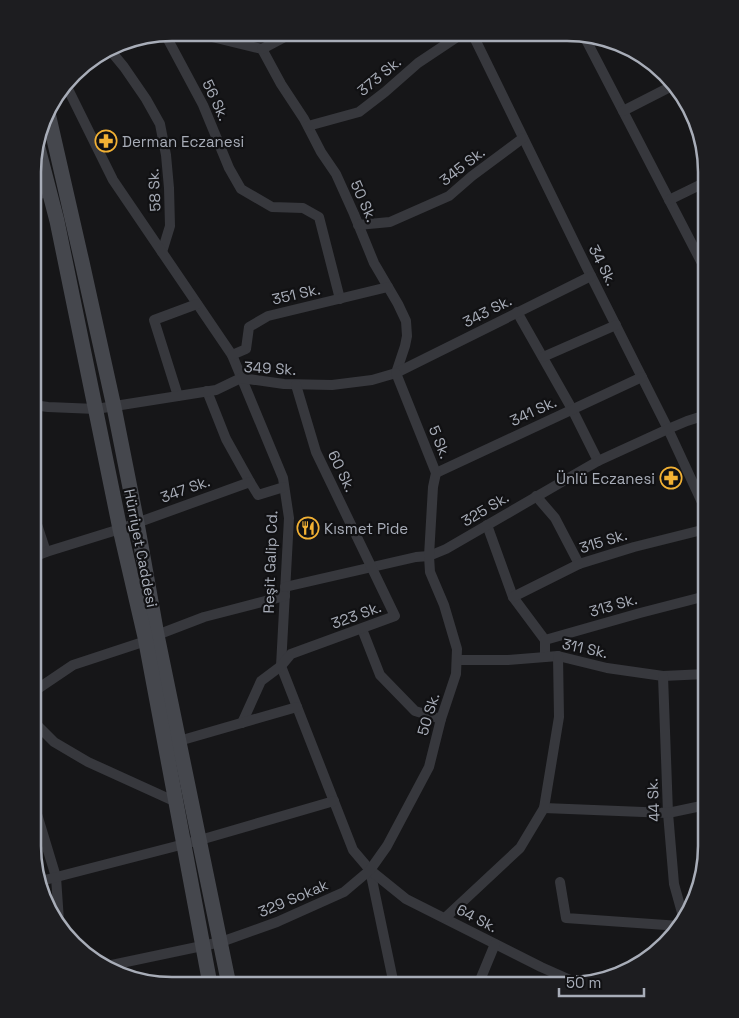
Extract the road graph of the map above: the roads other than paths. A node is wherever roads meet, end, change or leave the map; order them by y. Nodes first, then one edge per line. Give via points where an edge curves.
1 (169, 41) edge
2 (229, 41) edge
3 (277, 41) edge
4 (450, 41) edge
5 (476, 41) edge
6 (588, 43) edge
7 (262, 49) junction
8 (114, 55) edge
9 (667, 89) edge
10 (69, 92) edge
11 (623, 111) junction
12 (51, 124) edge
13 (308, 126) junction
14 (523, 138) junction
15 (41, 169) edge
16 (698, 186) edge
17 (49, 191) junction
18 (41, 194) edge
19 (669, 200) junction
20 (358, 225) junction
21 (162, 252) junction
22 (698, 255) edge
23 (592, 276) junction
24 (388, 287) junction
25 (340, 299) junction
26 (197, 304) junction
27 (517, 312) junction
28 (616, 325) junction
29 (232, 355) junction
30 (544, 357) junction
31 (396, 373) junction
32 (642, 377) junction
33 (241, 378) junction
34 (296, 385) junction
35 (207, 391) junction
36 (178, 396) junction
37 (41, 406) edge
38 (114, 407) junction
39 (96, 409) junction
40 (572, 409) junction
41 (698, 418) edge
42 (668, 429) junction
43 (598, 461) junction
44 (436, 473) junction
45 (250, 482) junction
46 (284, 487) junction
47 (698, 493) edge
48 (536, 496) junction
49 (137, 523) junction
50 (487, 525) junction
51 (120, 529) junction
52 (697, 531) edge
53 (41, 537) edge
54 (46, 552) junction
55 (41, 554) edge
56 (429, 556) junction
57 (579, 564) junction
58 (372, 567) junction
59 (285, 591) junction
60 (513, 596) junction
61 (697, 598) edge
62 (362, 629) junction
63 (151, 638) junction
64 (544, 640) junction
65 (558, 656) junction
66 (545, 657) junction
67 (457, 660) junction
68 (281, 666) junction
69 (697, 674) edge
70 (663, 676) junction
71 (41, 687) edge
72 (297, 707) junction
73 (441, 719) junction
74 (242, 723) junction
75 (41, 729) edge
76 (179, 741) junction
77 (334, 801) junction
78 (176, 802) junction
79 (697, 807) edge
80 (544, 808) junction
81 (668, 813) junction
82 (41, 827) edge
83 (200, 840) junction
84 (184, 843) junction
85 (370, 870) junction
86 (56, 876) junction
87 (46, 879) edge
88 (560, 882) dead end
89 (681, 909) edge
90 (58, 910) edge
91 (445, 918) junction
92 (670, 925) edge
93 (221, 942) junction
94 (495, 944) junction
95 (203, 946) junction
96 (116, 964) edge
97 (209, 977) edge
98 (228, 977) edge
99 (392, 977) edge
100 (481, 977) edge
101 (564, 977) edge

1 - 25 street, 56 Sk. via 204,106 241,189 272,207 303,208 319,217
2 - 7 street
3 - 7 street
4 - 13 street, 373 Sk. via 359,112
5 - 14 street, 34 Sk.
6 - 11 street
7 - 13 street, 50 Sk.
8 - 21 street, 58 Sk. via 160,124 166,155 170,226
9 - 11 street
10 - 21 street, Reşit Galip Cd. via 113,180
11 - 19 street
12 - 38 main road, Hürriyet Caddesi
13 - 20 street, 50 Sk. via 336,174
14 - 20 street, 345 Sk. via 450,196 390,222
14 - 23 street, 34 Sk.
15 - 17 main road, Hürriyet Caddesi
16 - 19 street
17 - 18 street
17 - 39 main road, Hürriyet Caddesi
19 - 22 street
20 - 24 street, 50 Sk.
21 - 26 street, Reşit Galip Cd.
23 - 27 street, 343 Sk.
23 - 28 street, 34 Sk.
24 - 25 street, 351 Sk.
24 - 31 street, 50 Sk. via 406,321 405,346
25 - 29 street, 351 Sk. via 268,316 249,327 246,349
26 - 29 street, Reşit Galip Cd.
26 - 36 street via 154,320
27 - 30 street
27 - 31 street, 343 Sk.
28 - 30 street
28 - 32 street, 34 Sk.
29 - 33 street, Reşit Galip Cd.
30 - 40 street
31 - 34 street, 349 Sk. via 332,385
31 - 44 street, 5 Sk.
32 - 40 street, 341 Sk.
32 - 42 street, 34 Sk.
33 - 34 street, 349 Sk.
33 - 35 street, 349 Sk.
33 - 46 street, Reşit Galip Cd.
34 - 58 street, 60 Sk. via 316,452
35 - 36 street, 349 Sk.
35 - 45 street via 226,439
36 - 38 street, 349 Sk.
37 - 39 street, 349 Sk.
38 - 39 street, 349 Sk.
38 - 49 main road, Hürriyet Caddesi
39 - 51 main road, Hürriyet Caddesi
40 - 43 street
40 - 44 street, 341 Sk.
41 - 42 street, 325 Sk.
42 - 43 street, 325 Sk.
42 - 47 street, 34 Sk.
43 - 48 street, 325 Sk.
44 - 56 street, 5 Sk.
45 - 46 street via 258,495
45 - 49 street, 347 Sk.
46 - 59 street, Reşit Galip Cd. via 289,518
48 - 50 street, 325 Sk.
48 - 57 street via 555,518
49 - 51 street, 347 Sk.
49 - 63 main road, Hürriyet Caddesi
50 - 56 street, 325 Sk.
50 - 60 street
51 - 54 street, 347 Sk.
51 - 63 main road, Hürriyet Caddesi
52 - 57 street, 315 Sk.
53 - 54 street
54 - 55 street, 347 Sk.
56 - 58 street, 325 Sk.
56 - 67 street, 50 Sk. via 430,572 444,605 457,649
57 - 60 street, 315 Sk.
58 - 59 street, 325 Sk.
58 - 62 street, 323 Sk. via 395,616
59 - 63 street, 325 Sk.
59 - 68 street, Reşit Galip Cd.
60 - 64 street
61 - 64 street, 313 Sk.
62 - 68 street, 323 Sk. via 292,654
62 - 73 street via 380,676 415,711
63 - 71 street, 325 Sk. via 73,665
63 - 76 main road, Hürriyet Caddesi
63 - 78 main road, Hürriyet Caddesi
64 - 66 street
65 - 66 street, 311 Sk.
65 - 70 street, 311 Sk. via 607,668
65 - 80 street via 558,717
66 - 67 street, 311 Sk.
67 - 73 street, 50 Sk. via 456,674
68 - 72 street, Reşit Galip Cd.
68 - 74 street, 323 Sk. via 261,681
69 - 70 street, 311 Sk.
70 - 81 street, 44 Sk.
72 - 74 street
72 - 77 street, Reşit Galip Cd.
73 - 85 street, 50 Sk. via 428,767 387,846
74 - 76 street
75 - 78 street via 54,742 88,762
76 - 83 main road, Hürriyet Caddesi
77 - 83 street
77 - 85 street, Reşit Galip Cd. via 353,850
78 - 84 main road, Hürriyet Caddesi
79 - 81 street
80 - 81 street
80 - 91 street via 520,848
81 - 89 street, 44 Sk. via 674,884
82 - 86 street
83 - 84 street
83 - 93 main road, Hürriyet Caddesi
84 - 86 street
84 - 95 main road, Hürriyet Caddesi
85 - 91 street, 64 Sk. via 406,899
85 - 93 street, 329 Sokak via 344,892 277,922
85 - 99 street, Reşit Galip Cd.
86 - 87 street
86 - 90 street
88 - 92 street via 566,918
91 - 94 street, 64 Sk.
93 - 95 street, 329 Sokak
93 - 98 main road, Hürriyet Caddesi
94 - 100 street
94 - 101 street, 64 Sk.
95 - 96 street, 329 Sokak
95 - 97 main road, Hürriyet Caddesi

